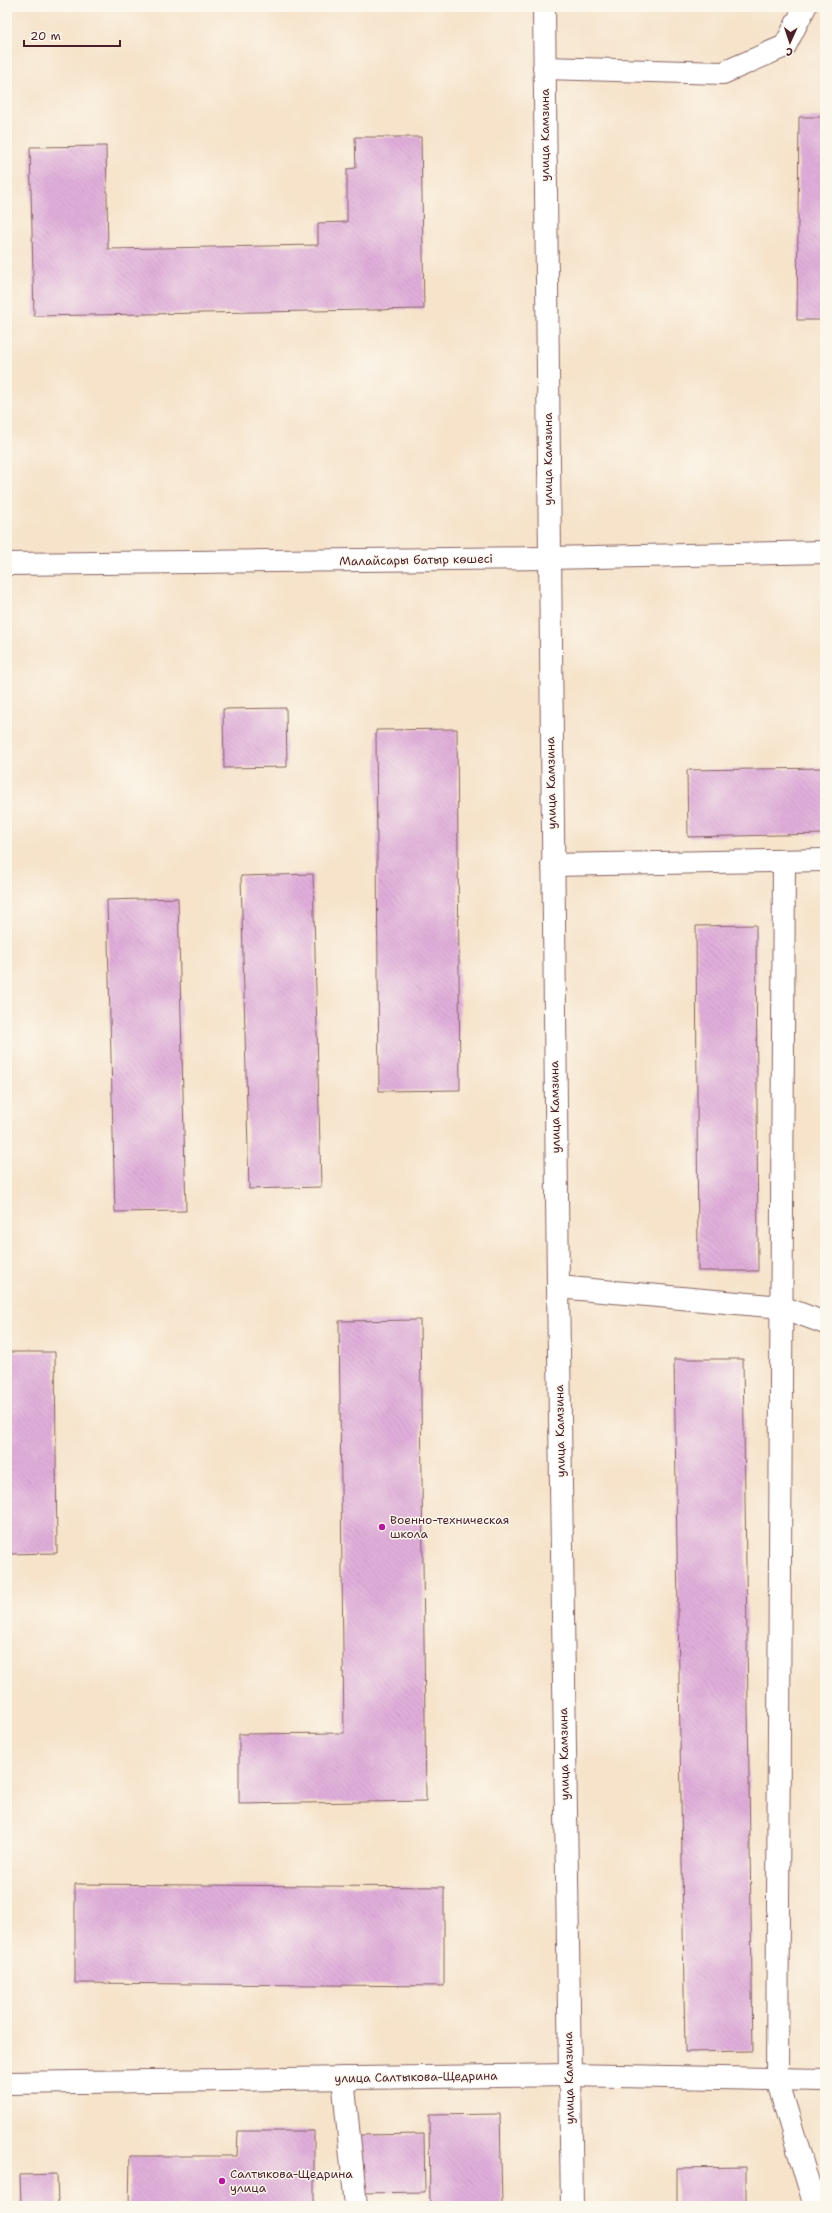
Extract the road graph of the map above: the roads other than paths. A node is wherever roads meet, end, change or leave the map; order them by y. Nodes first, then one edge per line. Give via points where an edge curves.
1 (544, 7) edge
2 (805, 7) edge
3 (544, 68) junction
4 (825, 552) edge
5 (548, 558) junction
6 (7, 564) edge
7 (825, 860) edge
8 (784, 861) junction
9 (552, 865) junction
10 (558, 1287) junction
11 (782, 1307) junction
12 (825, 1323) edge
13 (568, 2075) junction
14 (343, 2078) junction
15 (777, 2079) junction
16 (825, 2080) edge
17 (7, 2083) edge
18 (356, 2206) edge
19 (572, 2206) edge
20 (815, 2206) edge

1 - 3 main road, улица Камзина
2 - 3 main road via 785,46 723,73
3 - 5 main road, улица Камзина
4 - 5 main road, Малайсары батыр көшесі
5 - 6 main road, Малайсары батыр көшесі
5 - 9 main road, улица Камзина
7 - 8 main road
8 - 9 main road
8 - 11 main road
9 - 10 main road, улица Камзина
10 - 11 main road
10 - 13 main road, улица Камзина
11 - 12 main road
11 - 15 main road
13 - 14 main road, улица Салтыкова-Щедрина
13 - 15 main road, улица Салтыкова-Щедрина
13 - 19 main road, улица Камзина
14 - 17 main road, улица Салтыкова-Щедрина
14 - 18 main road
15 - 16 main road, улица Салтыкова-Щедрина
15 - 20 main road

